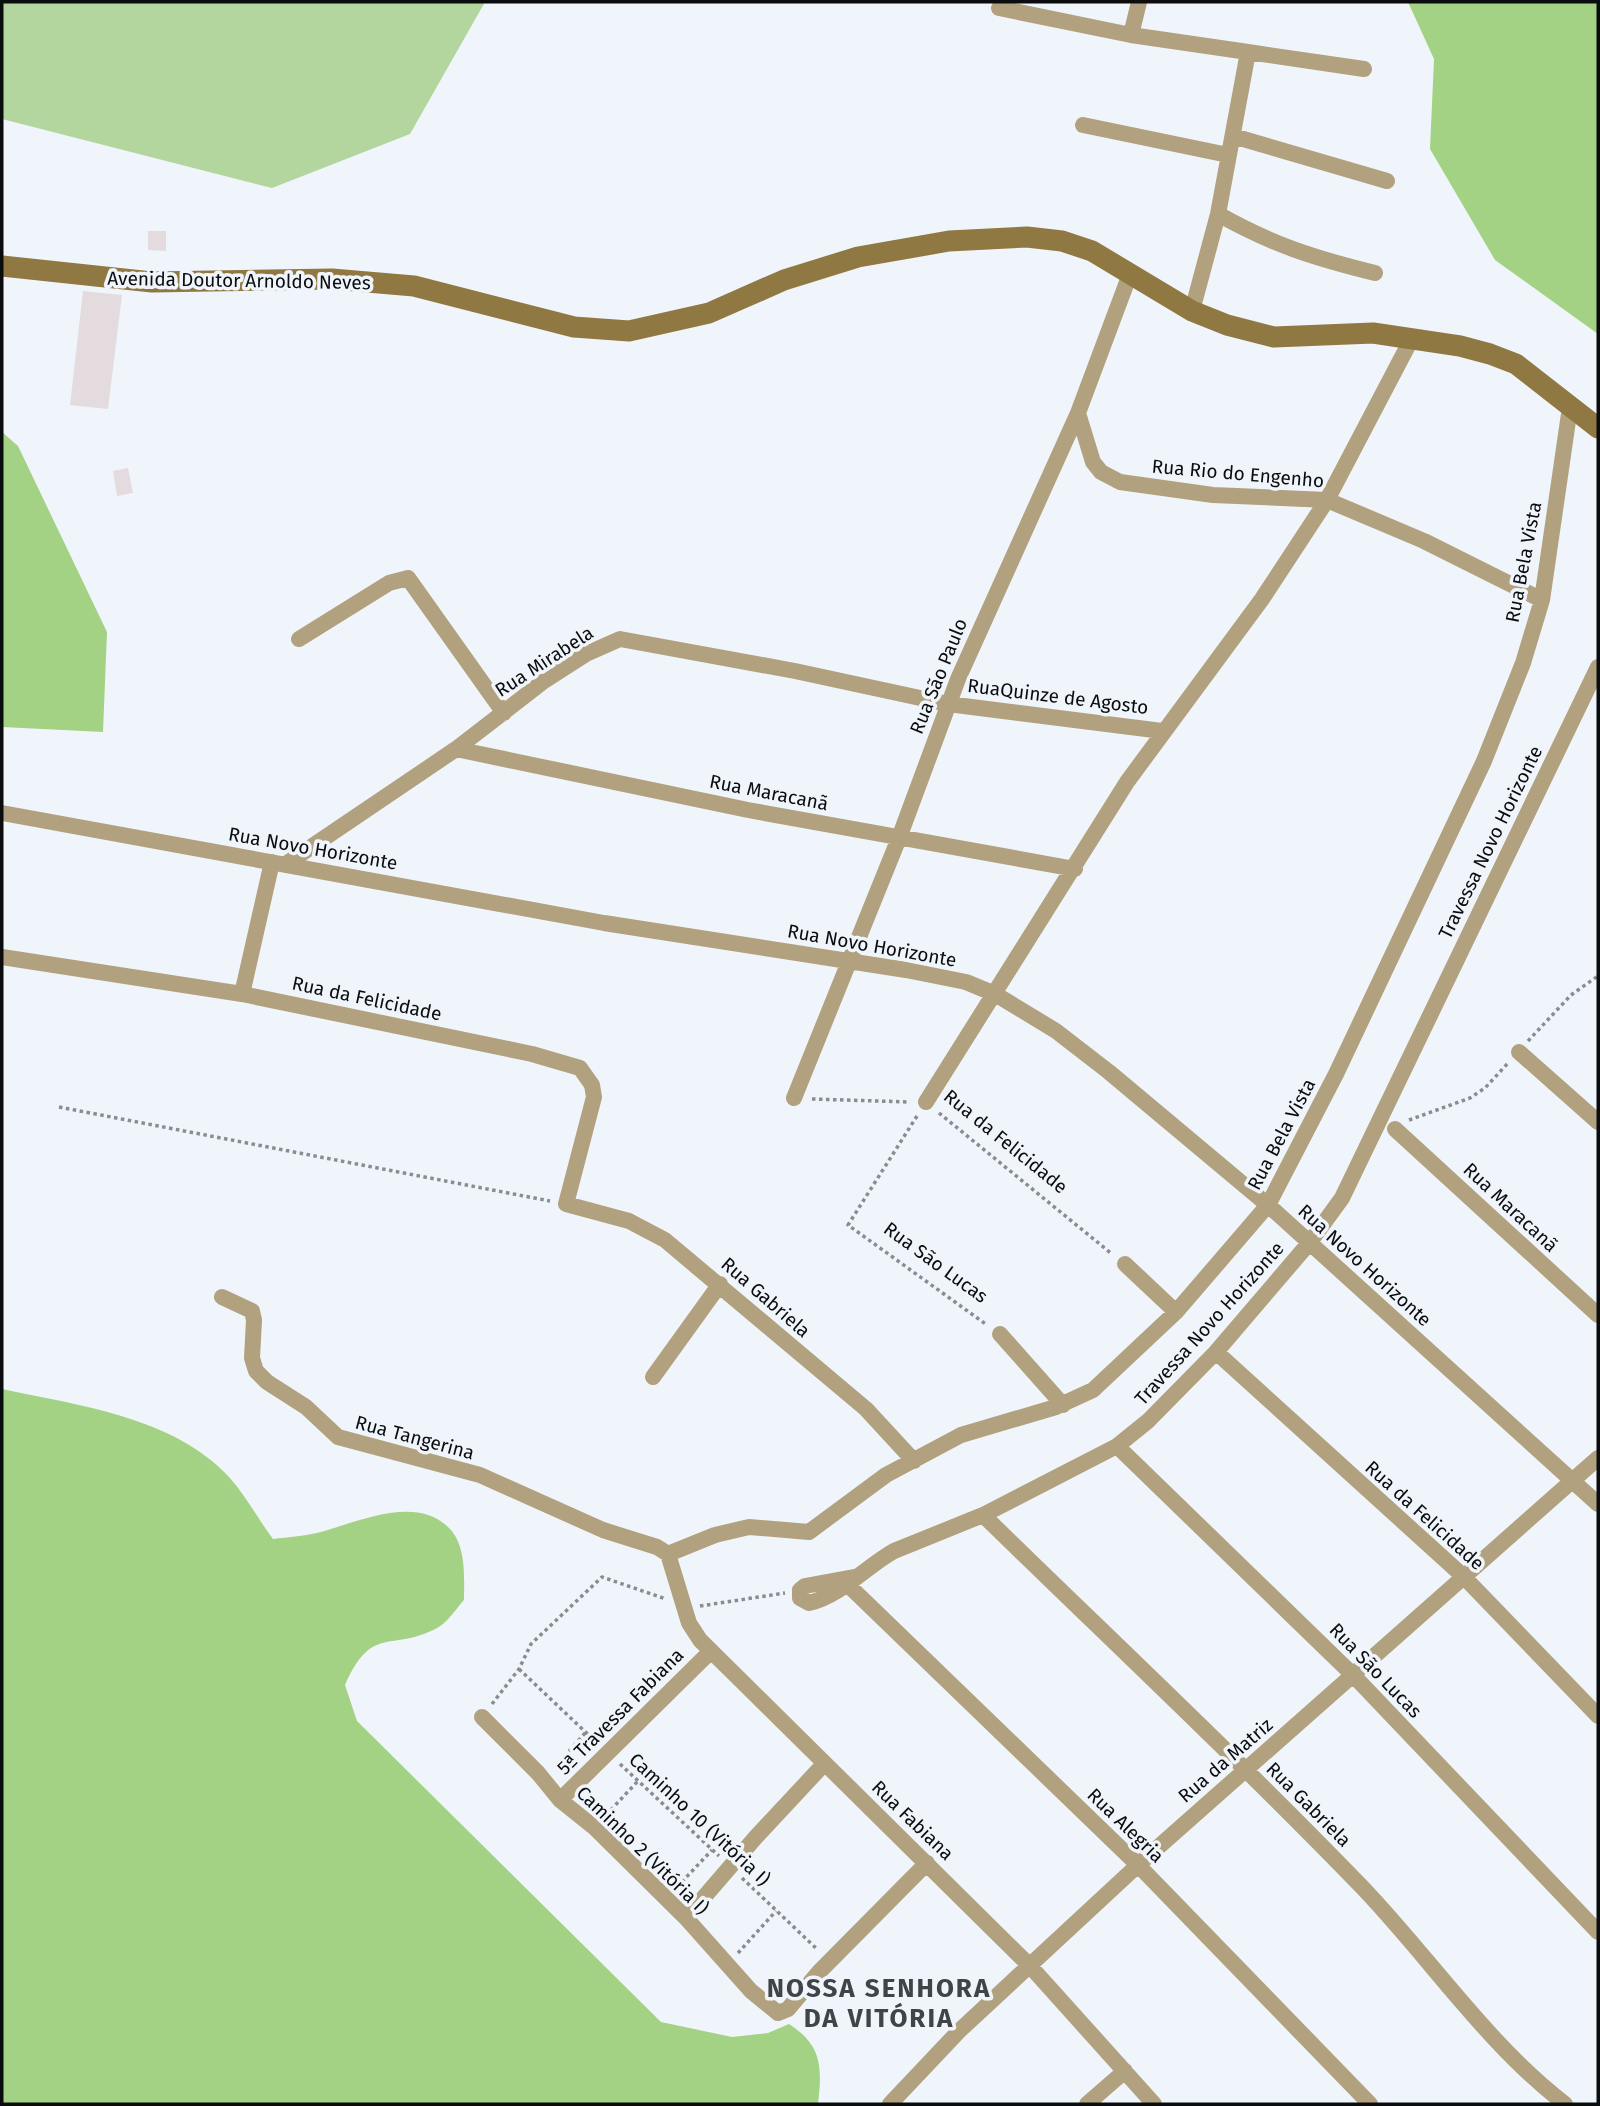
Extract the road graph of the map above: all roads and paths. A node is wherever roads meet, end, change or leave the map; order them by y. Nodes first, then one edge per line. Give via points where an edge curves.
1 (1139, 2) edge
2 (999, 8) dead end
3 (1131, 35) junction
4 (1248, 52) junction
5 (1364, 69) dead end
6 (1083, 125) dead end
7 (1233, 136) junction
8 (1228, 155) junction
9 (1387, 181) dead end
10 (1219, 214) junction
11 (2, 266) edge
12 (1375, 273) dead end
13 (1130, 274) junction
14 (1192, 312) junction
15 (1412, 338) junction
16 (1570, 407) junction
17 (1079, 414) junction
18 (1593, 424) edge
19 (1327, 500) junction
20 (1542, 600) junction
21 (299, 639) dead end
22 (1598, 667) edge
23 (948, 704) junction
24 (504, 713) junction
25 (1162, 731) junction
26 (456, 749) junction
27 (2, 813) edge
28 (899, 838) junction
29 (279, 863) junction
30 (1074, 869) junction
31 (2, 957) edge
32 (848, 961) junction
33 (1598, 976) edge
34 (242, 994) junction
35 (995, 994) junction
36 (1519, 1052) junction
37 (794, 1098) joint
38 (926, 1102) junction
39 (59, 1107) dead end
40 (1598, 1122) edge
41 (1395, 1129) joint
42 (566, 1204) junction
43 (1268, 1205) junction
44 (1310, 1242) junction
45 (1125, 1264) joint
46 (720, 1284) junction
47 (222, 1297) dead end
48 (1176, 1312) junction
49 (1598, 1315) edge
50 (1000, 1334) joint
51 (1216, 1352) junction
52 (653, 1377) dead end
53 (1063, 1405) junction
54 (1116, 1446) junction
55 (1598, 1458) edge
56 (914, 1461) junction
57 (1572, 1482) junction
58 (1598, 1504) edge
59 (983, 1515) junction
60 (668, 1553) junction
61 (1463, 1576) junction
62 (850, 1580) junction
63 (800, 1590) joint
64 (683, 1607) junction
65 (710, 1652) junction
66 (520, 1669) junction
67 (1354, 1676) junction
68 (1598, 1716) edge
69 (482, 1717) joint
70 (586, 1732) junction
71 (608, 1752) junction
72 (824, 1764) junction
73 (1244, 1770) junction
74 (544, 1780) junction
75 (638, 1781) junction
76 (560, 1800) junction
77 (595, 1828) junction
78 (712, 1850) junction
79 (721, 1858) dead end
80 (927, 1863) junction
81 (1139, 1865) junction
82 (737, 1874) dead end
83 (666, 1899) junction
84 (776, 1910) junction
85 (686, 1918) junction
86 (1598, 1932) edge
87 (830, 1961) junction
88 (728, 1964) junction
89 (1030, 1966) junction
90 (1125, 2071) junction
91 (890, 2104) edge
92 (1087, 2104) edge
93 (1154, 2104) edge
94 (1370, 2104) edge
95 (1564, 2104) edge

1 - 3 street
2 - 3 street
3 - 4 street
4 - 5 street
4 - 7 street
6 - 8 street
7 - 8 street
7 - 9 street
8 - 10 street
10 - 12 street via 1295,252
10 - 14 street
11 - 13 main road, Avenida Doutor Arnoldo Neves via 152,282 332,279 414,286 574,327 628,331 709,313 784,280 858,257 949,240 1027,237 1062,241 1092,251
13 - 14 main road, Avenida Doutor Arnoldo Neves
13 - 17 street, Rua São Paulo
14 - 15 main road, Avenida Doutor Arnoldo Neves via 1274,337 1373,333
15 - 16 main road, Avenida Doutor Arnoldo Neves via 1460,346 1516,364
15 - 19 street
16 - 18 main road, Avenida Doutor Arnoldo Neves
16 - 20 street, Rua Bela Vista
17 - 19 street, Rua Rio do Engenho via 1093,463 1120,482 1213,495
17 - 23 street, Rua São Paulo
19 - 20 street, Rua Rio do Engenho via 1424,541
19 - 25 street via 1262,599
20 - 43 street, Rua Bela Vista via 1484,761 1331,1086
21 - 24 street via 388,583 408,579
22 - 44 street, Travessa Novo Horizonte via 1342,1198
23 - 24 street, Rua Mirabela via 620,639 586,654
23 - 25 street, RuaQuinze de Agosto
23 - 28 street, Rua São Paulo
24 - 26 street, Rua Mirabela
25 - 30 street
26 - 28 street, Rua Maracanã
26 - 29 street, Rua Mirabela
27 - 29 street, Rua Novo Horizonte
28 - 30 street, Rua Maracanã
28 - 32 street, Rua São Paulo
29 - 32 street, Rua Novo Horizonte via 604,923
29 - 34 street
30 - 35 street
31 - 34 street, Rua da Felicidade
32 - 35 street, Rua Novo Horizonte via 966,982
32 - 37 street, Rua São Paulo
33 - 36 path via 1571,995
34 - 42 street, Rua da Felicidade via 580,1068 594,1097
35 - 38 street
35 - 43 street, Rua Novo Horizonte via 1056,1031
36 - 40 street
36 - 41 path via 1478,1093
37 - 38 path
38 - 45 path, Rua da Felicidade
38 - 50 path, Rua São Lucas via 848,1225
39 - 42 path
41 - 49 street, Rua Maracanã
42 - 46 street, Rua Gabriela via 602,1212 648,1231
43 - 44 street, Rua Novo Horizonte
43 - 48 street, Rua Bela Vista
44 - 51 street, Travessa Novo Horizonte
44 - 57 street, Rua Novo Horizonte
45 - 48 street
46 - 52 street
46 - 56 street, Rua Gabriela via 866,1409
47 - 60 street, Rua Tangerina via 252,1311 251,1358 261,1378 306,1407 338,1437 480,1475
48 - 53 street, Rua Bela Vista via 1115,1372
50 - 53 street
51 - 54 street, Travessa Novo Horizonte via 1148,1421
51 - 61 street, Rua da Felicidade
53 - 56 street, Rua Bela Vista via 961,1435
54 - 59 street, Travessa Novo Horizonte
54 - 67 street, Rua São Lucas
55 - 57 street, Rua da Matriz
56 - 60 street, Rua Bela Vista via 887,1475 809,1532 749,1527
57 - 58 street, Rua Novo Horizonte
57 - 61 street, Rua da Matriz
59 - 62 street, Travessa Novo Horizonte via 906,1544
59 - 73 street, Rua Gabriela
60 - 64 street, Rua Fabiana
61 - 67 street, Rua da Matriz
61 - 68 street, Rua da Felicidade
62 - 63 street, Travessa Novo Horizonte via 809,1603 801,1600
62 - 81 street, Rua Alegria
63 - 64 path
64 - 65 street, Rua Fabiana
64 - 66 path via 602,1577 531,1644
65 - 71 street, 5ª Travessa Fabiana
65 - 72 street, Rua Fabiana
66 - 69 path
66 - 70 path, Caminho 10 (Vitória I)
67 - 73 street, Rua da Matriz
67 - 86 street, Rua São Lucas
69 - 74 street, Caminho 2 (Vitória I)
70 - 71 path, Caminho 10 (Vitória I)
70 - 74 path
71 - 75 path, Caminho 10 (Vitória I)
71 - 76 street, 5ª Travessa Fabiana
72 - 80 street, Rua Fabiana
72 - 85 street
73 - 81 street, Rua da Matriz
73 - 95 street, Rua Gabriela via 1402,1929 1502,2045
74 - 76 street, Caminho 2 (Vitória I)
75 - 77 path
75 - 78 path, Caminho 10 (Vitória I)
76 - 77 street, Caminho 2 (Vitória I)
77 - 83 street, Caminho 2 (Vitória I)
78 - 79 path, Caminho 10 (Vitória I)
78 - 83 path
80 - 87 street
80 - 89 street, Rua Fabiana
81 - 89 street, Rua da Matriz
81 - 94 street, Rua Alegria
82 - 84 path, Caminho 10 (Vitória I)
83 - 85 street, Caminho 2 (Vitória I)
84 - 87 path, Caminho 10 (Vitória I)
84 - 88 path
85 - 88 street, Caminho 2 (Vitória I)
87 - 88 street, Caminho 2 (Vitória I) via 788,2009 777,2013
89 - 90 street, Rua Fabiana
89 - 91 street, Rua da Matriz via 959,2031
90 - 92 street
90 - 93 street, Rua Fabiana

